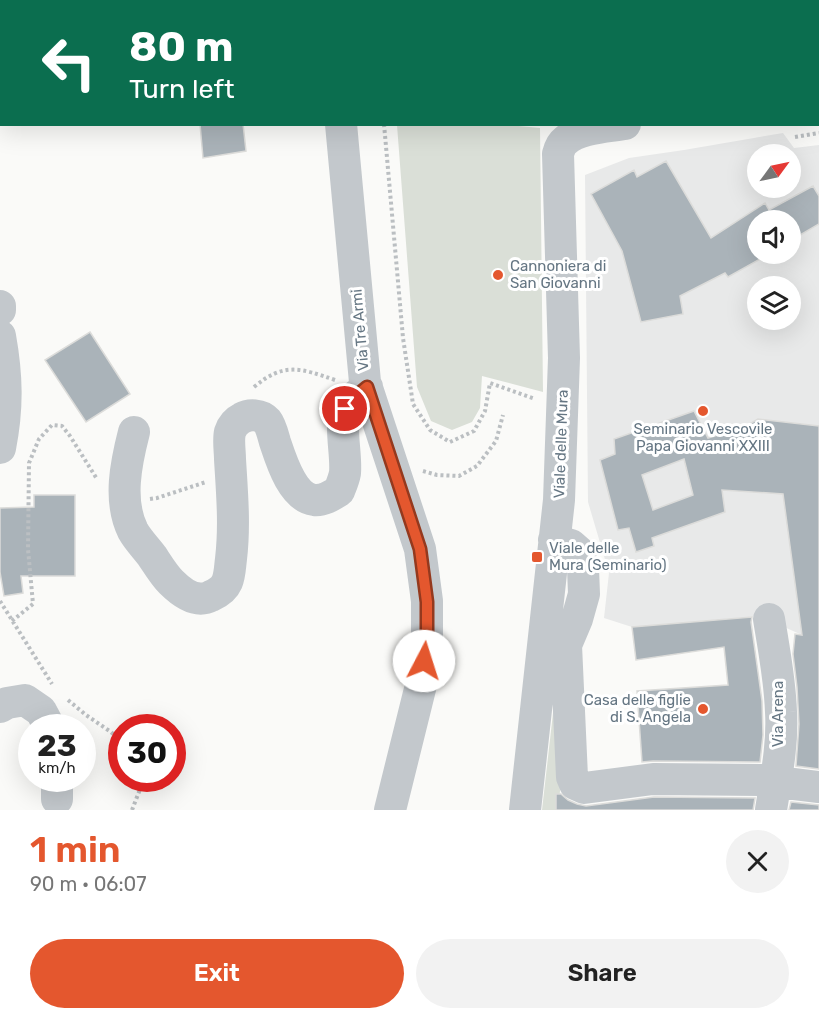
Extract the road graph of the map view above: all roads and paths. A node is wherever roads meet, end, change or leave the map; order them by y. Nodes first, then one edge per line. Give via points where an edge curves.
1 (341, 126) edge
2 (384, 126) edge
3 (613, 126) edge
4 (819, 133) edge
5 (795, 137) dead end
6 (0, 336) edge
7 (366, 384) junction
8 (252, 388) dead end
9 (541, 401) dead end
10 (502, 415) dead end
11 (134, 432) dead end
12 (0, 448) edge
13 (416, 470) dead end
14 (212, 480) dead end
15 (126, 502) junction
16 (554, 540) junction
17 (0, 601) edge
18 (768, 619) dead end
19 (12, 621) junction
20 (55, 689) dead end
21 (63, 695) dead end
22 (0, 707) edge
23 (43, 714) edge
24 (108, 730) edge
25 (819, 787) edge
26 (139, 792) edge
27 (773, 796) edge
28 (132, 810) edge
29 (390, 810) edge
30 (525, 810) edge

1 - 7 street, Via Tre Armi
2 - 9 path via 403,338 413,404 430,430 450,442 474,430 485,411 490,383
3 - 16 street, Viale delle Mura via 589,130 564,141 558,154 564,358
4 - 5 path
6 - 12 street via 7,388
7 - 8 path via 351,387 305,370 287,369 267,376
7 - 15 street via 345,409 344,475 339,491 327,498 314,500 301,495 281,462 266,420 256,415 236,422 230,432 234,509 228,580 222,591 208,598 184,594 169,580 134,531
7 - 29 street, Via Tre Armi via 420,549 427,602 422,681
10 - 13 path via 496,441 477,466 459,476
11 - 15 street via 127,462
14 - 15 path via 157,498
15 - 19 path via 111,504 70,436 62,426 52,425 39,439 29,463 28,549 33,604
16 - 27 street via 579,552 583,568 584,594 566,645 575,784 584,788 653,779 761,780
16 - 30 street, Viale delle Mura
17 - 19 path
18 - 27 street, Via Arena via 782,714
19 - 20 path
21 - 24 path
22 - 23 street via 25,700
25 - 27 street
26 - 28 path

